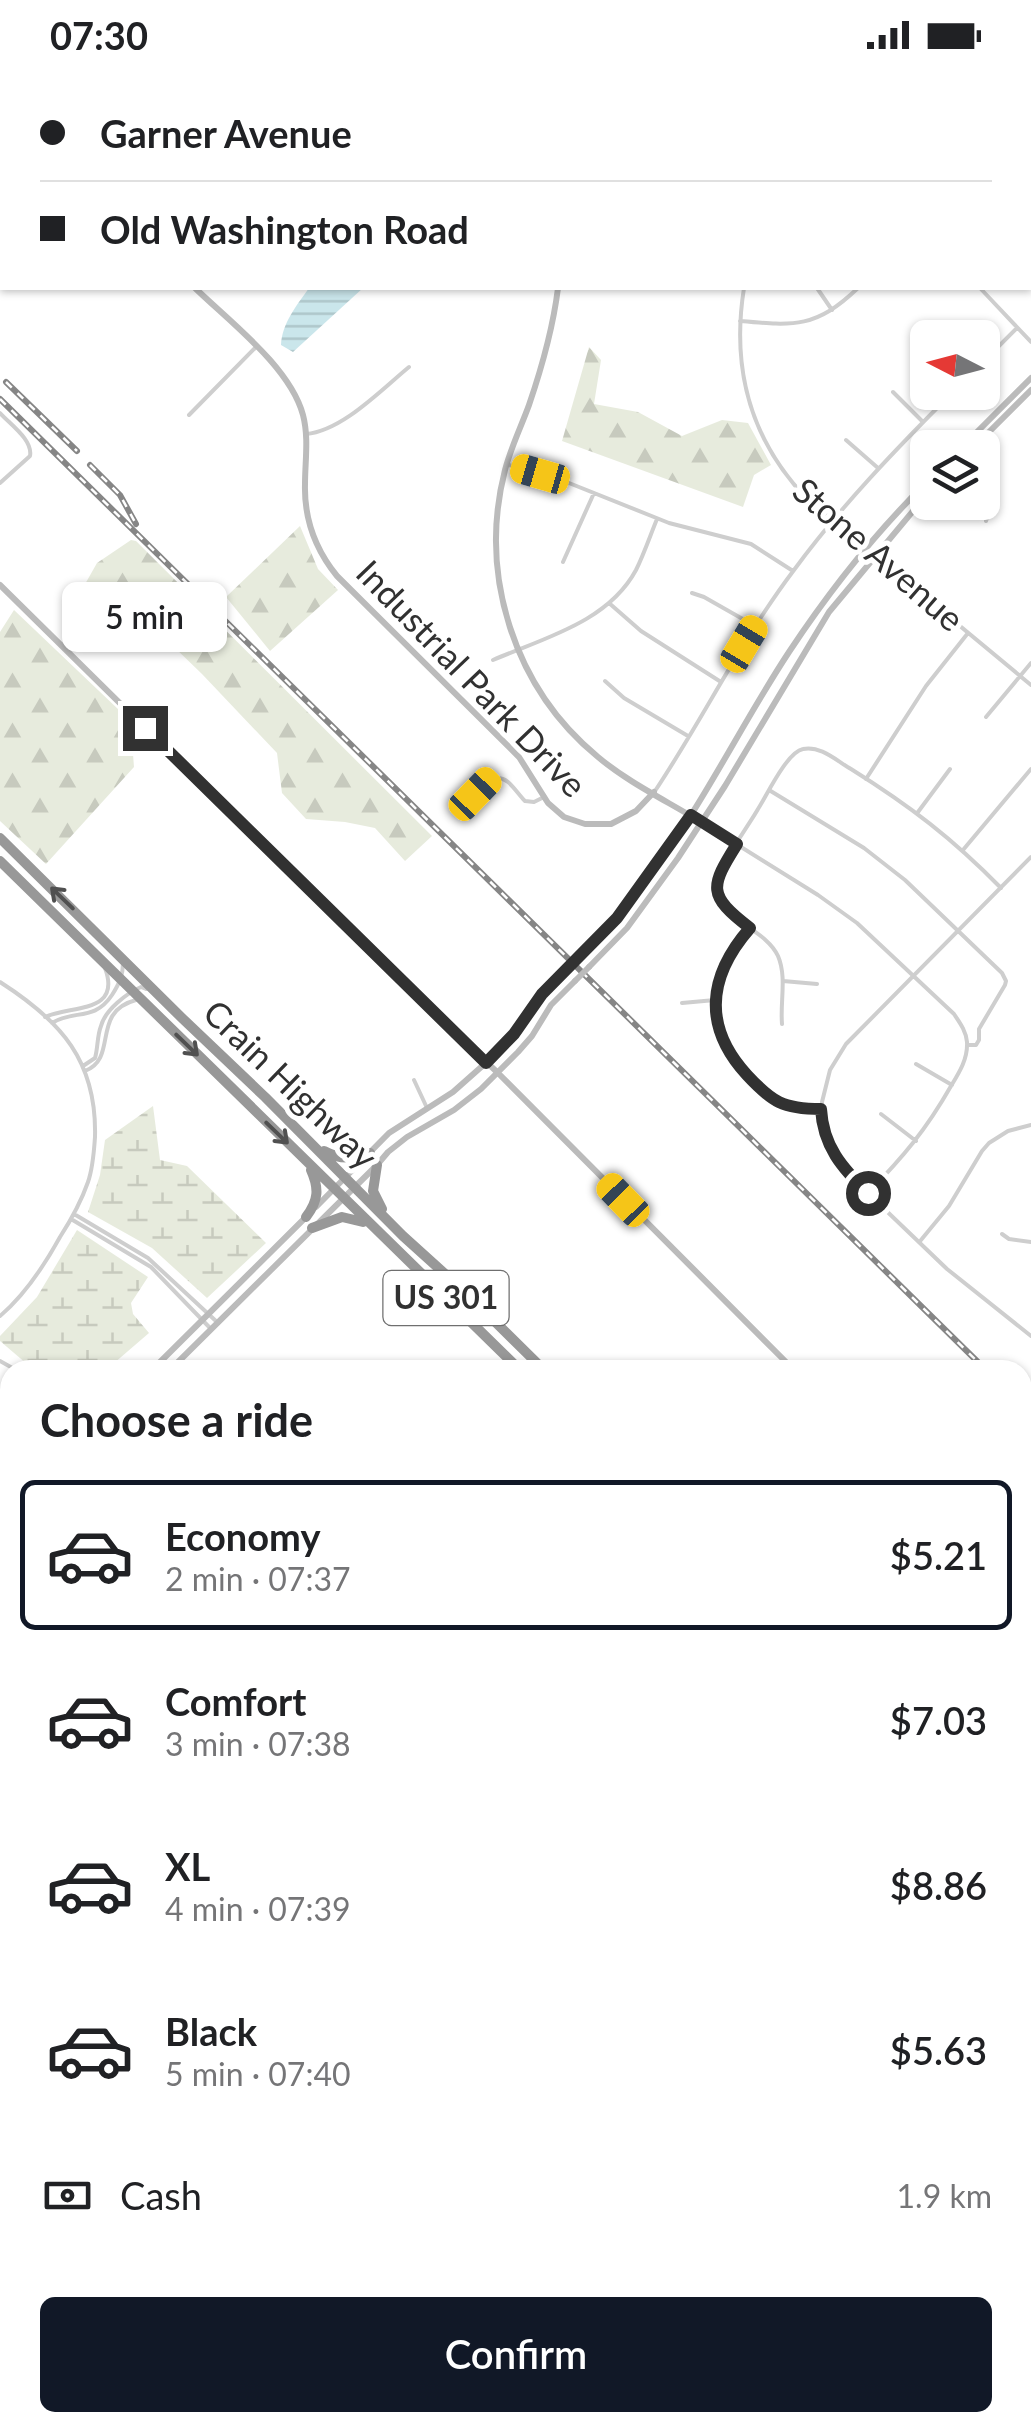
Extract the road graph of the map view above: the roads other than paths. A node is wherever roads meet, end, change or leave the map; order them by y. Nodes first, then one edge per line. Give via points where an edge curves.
1 (197, 290) edge
2 (558, 290) edge
3 (744, 290) edge
4 (817, 290) edge
5 (856, 290) edge
6 (982, 290) edge
7 (832, 310) junction
8 (740, 320) junction
9 (1018, 328) junction
10 (1031, 342) edge
11 (1000, 346) edge
12 (256, 347) junction
13 (408, 367) dead end
14 (1031, 378) edge
15 (1031, 390) edge
16 (893, 392) dead end
17 (935, 410) edge
18 (0, 413) edge
19 (190, 415) dead end
20 (923, 422) junction
21 (979, 430) edge
22 (991, 430) edge
23 (306, 434) junction
24 (846, 440) dead end
25 (507, 464) junction
26 (878, 468) junction
27 (0, 483) edge
28 (594, 492) junction
29 (910, 500) edge
30 (910, 514) edge
31 (657, 519) junction
32 (834, 521) junction
33 (865, 548) junction
34 (875, 556) junction
35 (563, 562) dead end
36 (793, 571) junction
37 (0, 584) edge
38 (692, 593) dead end
39 (609, 603) junction
40 (755, 626) junction
41 (968, 633) junction
42 (518, 650) junction
43 (494, 660) dead end
44 (1031, 663) edge
45 (1020, 676) junction
46 (605, 681) dead end
47 (721, 682) junction
48 (1031, 685) edge
49 (986, 718) dead end
50 (688, 736) junction
51 (950, 769) dead end
52 (1031, 769) edge
53 (866, 779) junction
54 (770, 790) junction
55 (654, 792) junction
56 (544, 797) junction
57 (461, 809) dead end
58 (918, 812) junction
59 (691, 815) junction
60 (701, 822) junction
61 (0, 838) edge
62 (737, 844) junction
63 (963, 850) junction
64 (1031, 856) edge
65 (0, 861) edge
66 (1000, 888) junction
67 (750, 928) junction
68 (959, 930) junction
69 (97, 956) junction
70 (123, 958) junction
71 (915, 975) junction
72 (122, 979) junction
73 (0, 982) edge
74 (783, 982) junction
75 (817, 984) dead end
76 (133, 991) junction
77 (162, 998) junction
78 (715, 1000) junction
79 (143, 1001) junction
80 (682, 1003) dead end
81 (46, 1017) junction
82 (52, 1023) junction
83 (782, 1024) dead end
84 (967, 1045) junction
85 (486, 1063) junction
86 (916, 1064) dead end
87 (84, 1068) junction
88 (498, 1073) junction
89 (414, 1080) dead end
90 (952, 1085) junction
91 (427, 1108) junction
92 (821, 1109) junction
93 (881, 1114) dead end
94 (1031, 1125) edge
95 (916, 1141) junction
96 (315, 1147) junction
97 (370, 1153) junction
98 (309, 1164) junction
99 (377, 1166) junction
100 (346, 1177) junction
101 (355, 1187) junction
102 (868, 1193) junction
103 (339, 1194) junction
104 (73, 1216) junction
105 (306, 1216) junction
106 (372, 1226) junction
107 (394, 1226) junction
108 (312, 1228) junction
109 (1002, 1234) dead end
110 (920, 1241) junction
111 (1031, 1242) edge
112 (0, 1316) edge
113 (206, 1316) junction
114 (214, 1326) junction
115 (1031, 1336) edge
116 (162, 1360) edge
117 (180, 1360) edge
118 (510, 1360) edge
119 (534, 1360) edge
120 (784, 1360) edge

1 - 12 main road, Industrial Park Drive
2 - 25 main road via 543,359
3 - 8 street, Stone Avenue
4 - 7 street
5 - 7 street
6 - 9 street
7 - 8 street via 795,324
8 - 32 street, Stone Avenue via 743,372 763,439 794,486
9 - 10 street
9 - 11 street
12 - 19 street
12 - 23 main road, Industrial Park Drive via 294,393
13 - 23 street via 334,426
14 - 21 main road
15 - 22 main road
16 - 20 street
17 - 20 street
18 - 27 street via 32,450
20 - 26 street
23 - 56 main road, Industrial Park Drive via 305,507 324,560 519,757
24 - 26 street
25 - 28 street
25 - 42 main road via 496,552
26 - 32 street
28 - 31 street
28 - 35 street
29 - 33 main road
30 - 34 main road
31 - 36 street via 751,544
31 - 39 street via 635,571
32 - 33 street, Stone Avenue
32 - 36 street
33 - 34 street, Stone Avenue
33 - 59 main road via 787,655
34 - 41 street, Stone Avenue
34 - 60 main road via 828,612
36 - 40 street
37 - 85 main road
38 - 40 street
39 - 42 street
39 - 47 street
40 - 47 street
41 - 45 street, Stone Avenue
41 - 53 street
42 - 43 street
42 - 55 main road via 575,736
44 - 45 street
45 - 48 street, Stone Avenue
45 - 49 street
46 - 50 street
47 - 50 street
50 - 55 street
51 - 58 street
52 - 63 street
53 - 54 street via 808,748 792,754
53 - 58 street
54 - 62 street
54 - 68 street via 864,848
55 - 56 main road, Industrial Park Drive via 628,816 603,825 570,820
55 - 59 main road
56 - 57 street via 525,801 498,777
58 - 63 street
59 - 60 main road
59 - 85 main road, bridge via 632,900
60 - 62 street
60 - 88 main road, bridge via 639,913
70 -> 61 highway, Crain Highway / US 301
62 - 67 street via 716,886 722,904
62 - 71 street via 858,923
63 - 66 street
64 - 66 street
65 - 69 highway, Crain Highway / US 301
66 - 68 street
67 - 74 street via 776,953
67 - 78 street via 723,966
68 - 71 street
68 - 84 street via 1006,980 978,1043
69 - 72 highway, Crain Highway / US 301
69 - 81 street via 108,977 104,998
70 - 72 street
70 - 77 highway, Crain Highway / US 301
71 - 84 street via 958,1019
71 - 92 street via 839,1053
72 - 76 highway, Crain Highway / US 301
72 - 82 street via 100,1009
73 - 81 street
74 - 75 street
74 - 83 street
76 - 77 street via 142,988
76 - 79 highway, Crain Highway / US 301
76 - 87 street via 104,1018 95,1058
77 - 96 highway, Crain Highway / US 301
78 - 80 street
78 - 92 street via 724,1044 754,1083 779,1104
79 - 87 street via 128,1002 110,1018 100,1060
79 -> 98 highway, Crain Highway / US 301
81 - 82 street
82 - 87 street
84 - 90 street
85 - 88 main road
85 - 91 main road
86 - 90 street
87 - 104 street via 94,1104 94,1150
88 - 99 main road
88 - 120 main road
89 - 91 street
90 - 95 street
91 - 97 main road
92 - 102 street via 833,1154
93 - 95 street
94 - 110 street via 998,1136 982,1150
95 - 102 street
96 - 97 highway via 342,1158
96 - 100 highway, Crain Highway / US 301
97 - 100 main road
98 - 103 highway, Crain Highway / US 301
98 - 105 highway via 317,1196
99 - 101 main road
99 - 107 highway via 373,1191
100 - 101 highway, Crain Highway / US 301
100 - 103 main road
101 - 103 main road
101 - 107 highway, Crain Highway / US 301
102 - 110 street
103 - 105 main road
103 - 106 highway, Crain Highway / US 301
103 - 108 main road
104 - 112 street via 37,1274
104 - 113 street via 151,1267
105 - 113 main road
106 - 108 highway via 342,1217
106 - 118 highway, Crain Highway / US 301
107 - 119 highway, Crain Highway / US 301
108 - 114 main road
109 - 111 street
110 - 115 street
113 - 114 street
113 - 116 main road
114 - 117 main road

